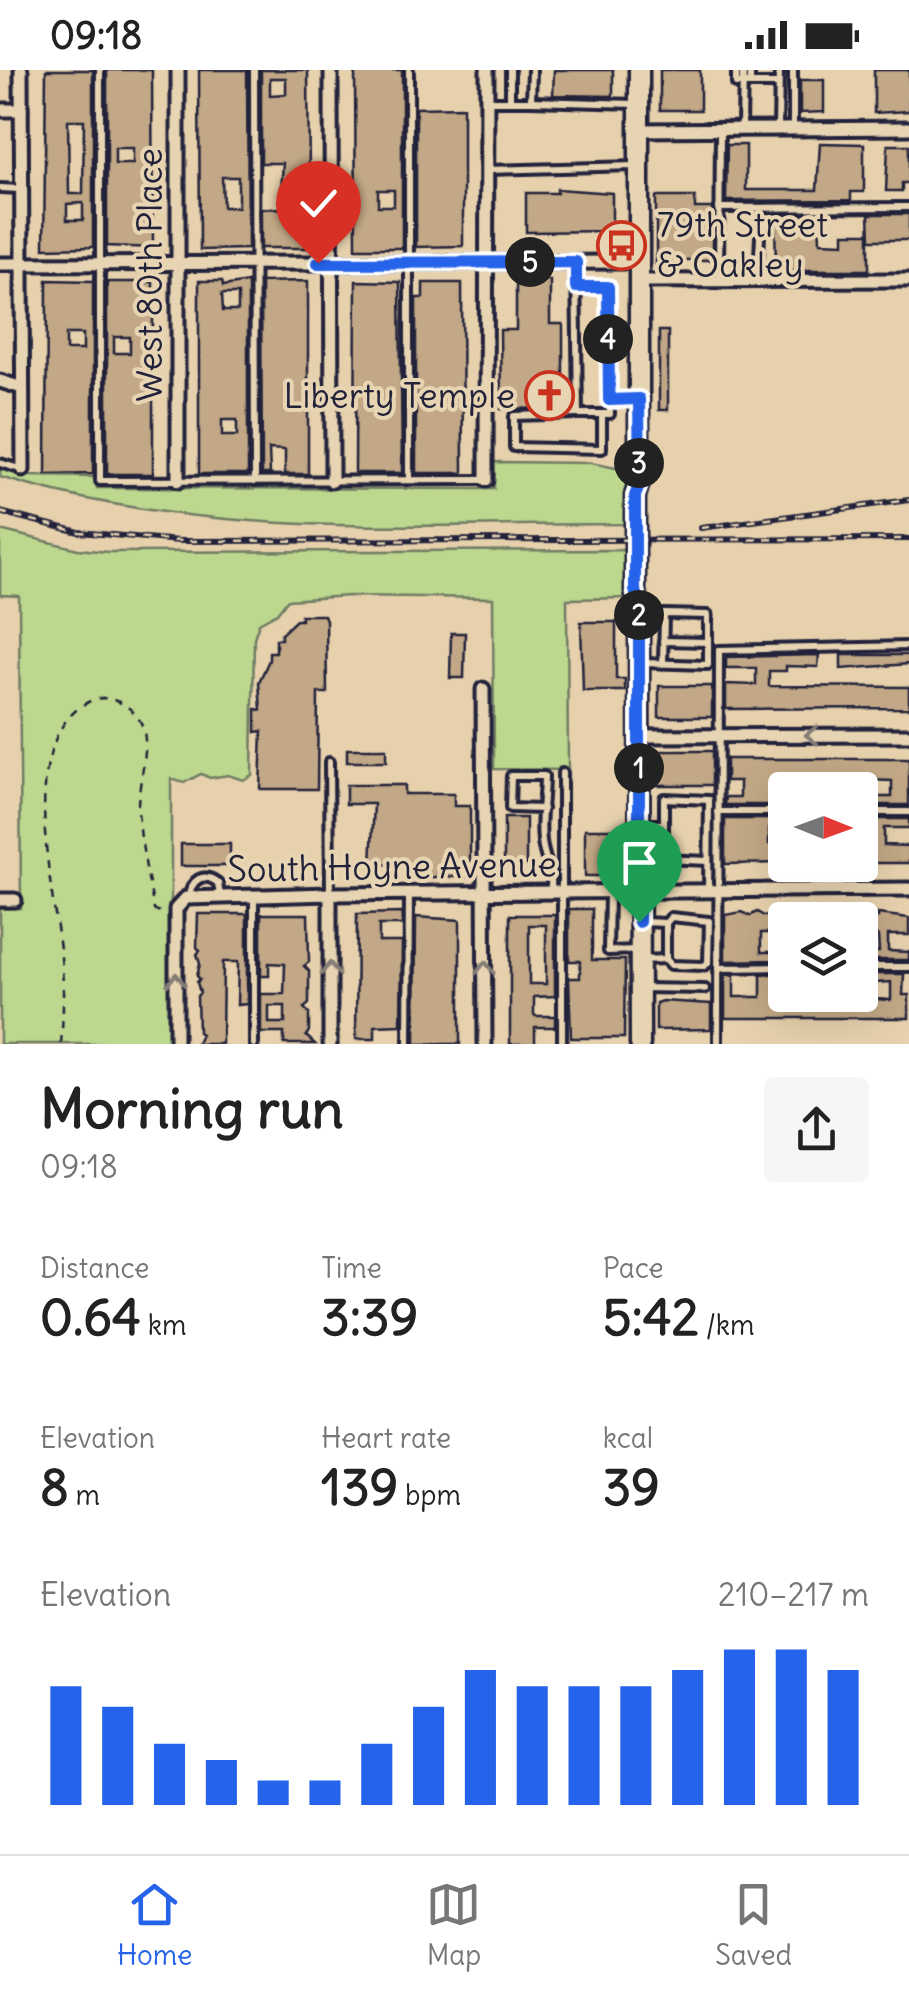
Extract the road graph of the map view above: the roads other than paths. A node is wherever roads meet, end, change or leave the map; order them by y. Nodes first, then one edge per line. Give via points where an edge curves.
1 (22, 70) edge
2 (100, 70) edge
3 (178, 70) edge
4 (254, 70) edge
5 (331, 70) edge
6 (410, 70) edge
7 (487, 70) edge
8 (510, 70) edge
9 (532, 70) edge
10 (639, 70) edge
11 (743, 70) edge
12 (778, 70) edge
13 (793, 70) edge
14 (742, 84) junction
15 (778, 84) junction
16 (487, 101) junction
17 (510, 102) junction
18 (531, 102) junction
19 (639, 104) junction
20 (0, 110) edge
21 (22, 110) junction
22 (909, 128) edge
23 (793, 129) junction
24 (639, 130) junction
25 (720, 130) junction
26 (742, 130) junction
27 (778, 130) junction
28 (639, 166) junction
29 (486, 170) junction
30 (0, 188) edge
31 (22, 189) junction
32 (909, 207) edge
33 (720, 208) junction
34 (760, 236) dead end
35 (409, 262) junction
36 (486, 262) junction
37 (576, 262) junction
38 (254, 263) junction
39 (331, 263) junction
40 (0, 264) edge
41 (22, 264) junction
42 (100, 264) junction
43 (177, 264) junction
44 (639, 272) junction
45 (758, 280) junction
46 (909, 280) edge
47 (719, 281) junction
48 (576, 287) junction
49 (0, 381) edge
50 (22, 388) junction
51 (639, 399) junction
52 (609, 400) junction
53 (578, 414) junction
54 (602, 414) junction
55 (0, 463) edge
56 (23, 470) joint
57 (255, 480) junction
58 (332, 480) junction
59 (409, 480) junction
60 (486, 480) joint
61 (178, 481) junction
62 (664, 641) junction
63 (708, 642) junction
64 (909, 646) edge
65 (639, 663) junction
66 (663, 664) junction
67 (483, 689) dead end
68 (909, 734) edge
69 (718, 735) junction
70 (639, 736) junction
71 (329, 762) dead end
72 (562, 773) dead end
73 (544, 809) junction
74 (718, 812) junction
75 (768, 812) edge
76 (878, 812) edge
77 (909, 812) edge
78 (639, 824) junction
79 (664, 824) junction
80 (708, 861) junction
81 (909, 889) edge
82 (713, 891) junction
83 (484, 892) junction
84 (556, 892) junction
85 (608, 892) junction
86 (639, 892) junction
87 (409, 893) junction
88 (330, 894) junction
89 (254, 896) junction
90 (220, 897) junction
91 (0, 900) edge
92 (15, 900) dead end
93 (179, 905) junction
94 (639, 922) junction
95 (666, 923) junction
96 (639, 955) junction
97 (666, 959) junction
98 (878, 967) edge
99 (909, 967) edge
100 (718, 968) junction
101 (768, 968) edge
102 (640, 988) junction
103 (704, 989) dead end
104 (176, 1044) edge
105 (254, 1044) edge
106 (330, 1044) edge
107 (408, 1044) edge
108 (485, 1044) edge
109 (562, 1044) edge
110 (640, 1044) edge
111 (718, 1044) edge

1 - 21 street
2 - 42 lane
3 - 43 street, West 80th Place
4 - 38 lane
5 - 39 street
6 - 35 lane
7 - 16 street
8 - 17 lane
9 - 18 lane
10 - 19 main road
11 - 14 lane
12 - 15 lane
13 - 23 lane
14 - 15 lane
14 - 26 lane
15 - 27 lane
16 - 17 lane
16 - 29 street
17 - 18 lane
18 - 19 lane
19 - 24 main road
20 - 21 street
21 - 31 street
22 - 23 street
23 - 27 street
24 - 25 street
24 - 28 main road
25 - 26 street
25 - 33 lane
26 - 27 street
28 - 29 lane
28 - 44 main road
29 - 36 street
30 - 31 lane
31 - 41 street
32 - 33 lane
33 - 47 lane
34 - 45 lane
35 - 36 street
35 - 39 street
35 - 59 lane
36 - 37 street
36 - 60 street
37 - 44 street
37 - 48 lane
38 - 39 street
38 - 43 street
38 - 57 lane
39 - 58 street
40 - 41 street
41 - 42 street
41 - 50 street
42 - 43 street
42 - 61 lane via 100,481
43 - 61 street, West 80th Place
44 - 47 street
44 - 51 main road
45 - 46 street
45 - 47 street
48 - 52 lane via 608,287
48 - 53 lane
49 - 50 street
50 - 56 street
51 - 52 lane
51 - 65 main road
52 - 54 lane via 610,414
53 - 54 lane
53 - 54 lane via 514,416 514,446 602,448
55 - 56 lane
57 - 58 lane
57 - 61 lane
58 - 59 lane
59 - 60 lane
62 - 63 lane
62 - 63 lane via 664,614 708,615
62 - 66 lane
63 - 66 lane via 708,665
64 - 69 lane via 718,650
65 - 66 lane
65 - 70 main road
67 - 83 street
68 -> 69 street
69 - 70 street
69 - 74 lane
70 - 78 main road
71 - 88 lane
72 - 84 lane
73 - 73 lane via 544,776 511,776 510,808
73 - 84 lane via 543,851
74 - 75 lane
74 - 82 lane
76 - 77 lane
78 - 79 lane
78 - 86 main road
79 - 80 lane via 664,859
79 - 80 lane via 664,798 709,800
80 - 82 lane
81 - 82 street, South Hoyne Avenue
82 - 86 street, South Hoyne Avenue
82 - 100 lane
83 - 84 street, South Hoyne Avenue
83 - 87 street, South Hoyne Avenue
108 -> 83 street
84 - 85 street, South Hoyne Avenue
84 - 109 lane
85 - 86 street, South Hoyne Avenue
85 - 96 lane via 608,950
86 - 94 main road
87 - 88 street, South Hoyne Avenue
87 - 107 lane
88 - 89 street, South Hoyne Avenue
106 -> 88 street
89 - 90 street, South Hoyne Avenue
89 - 105 lane
90 - 93 street, South Hoyne Avenue
90 - 93 lane via 218,883 204,877
91 - 92 street
104 -> 93 street
94 - 95 lane
94 - 96 main road
95 - 97 lane
95 - 97 lane via 671,917 709,920 704,966 670,965
96 - 97 lane
96 - 102 main road
98 - 99 lane
100 - 101 lane
100 - 111 lane
102 - 103 lane
102 - 110 main road

